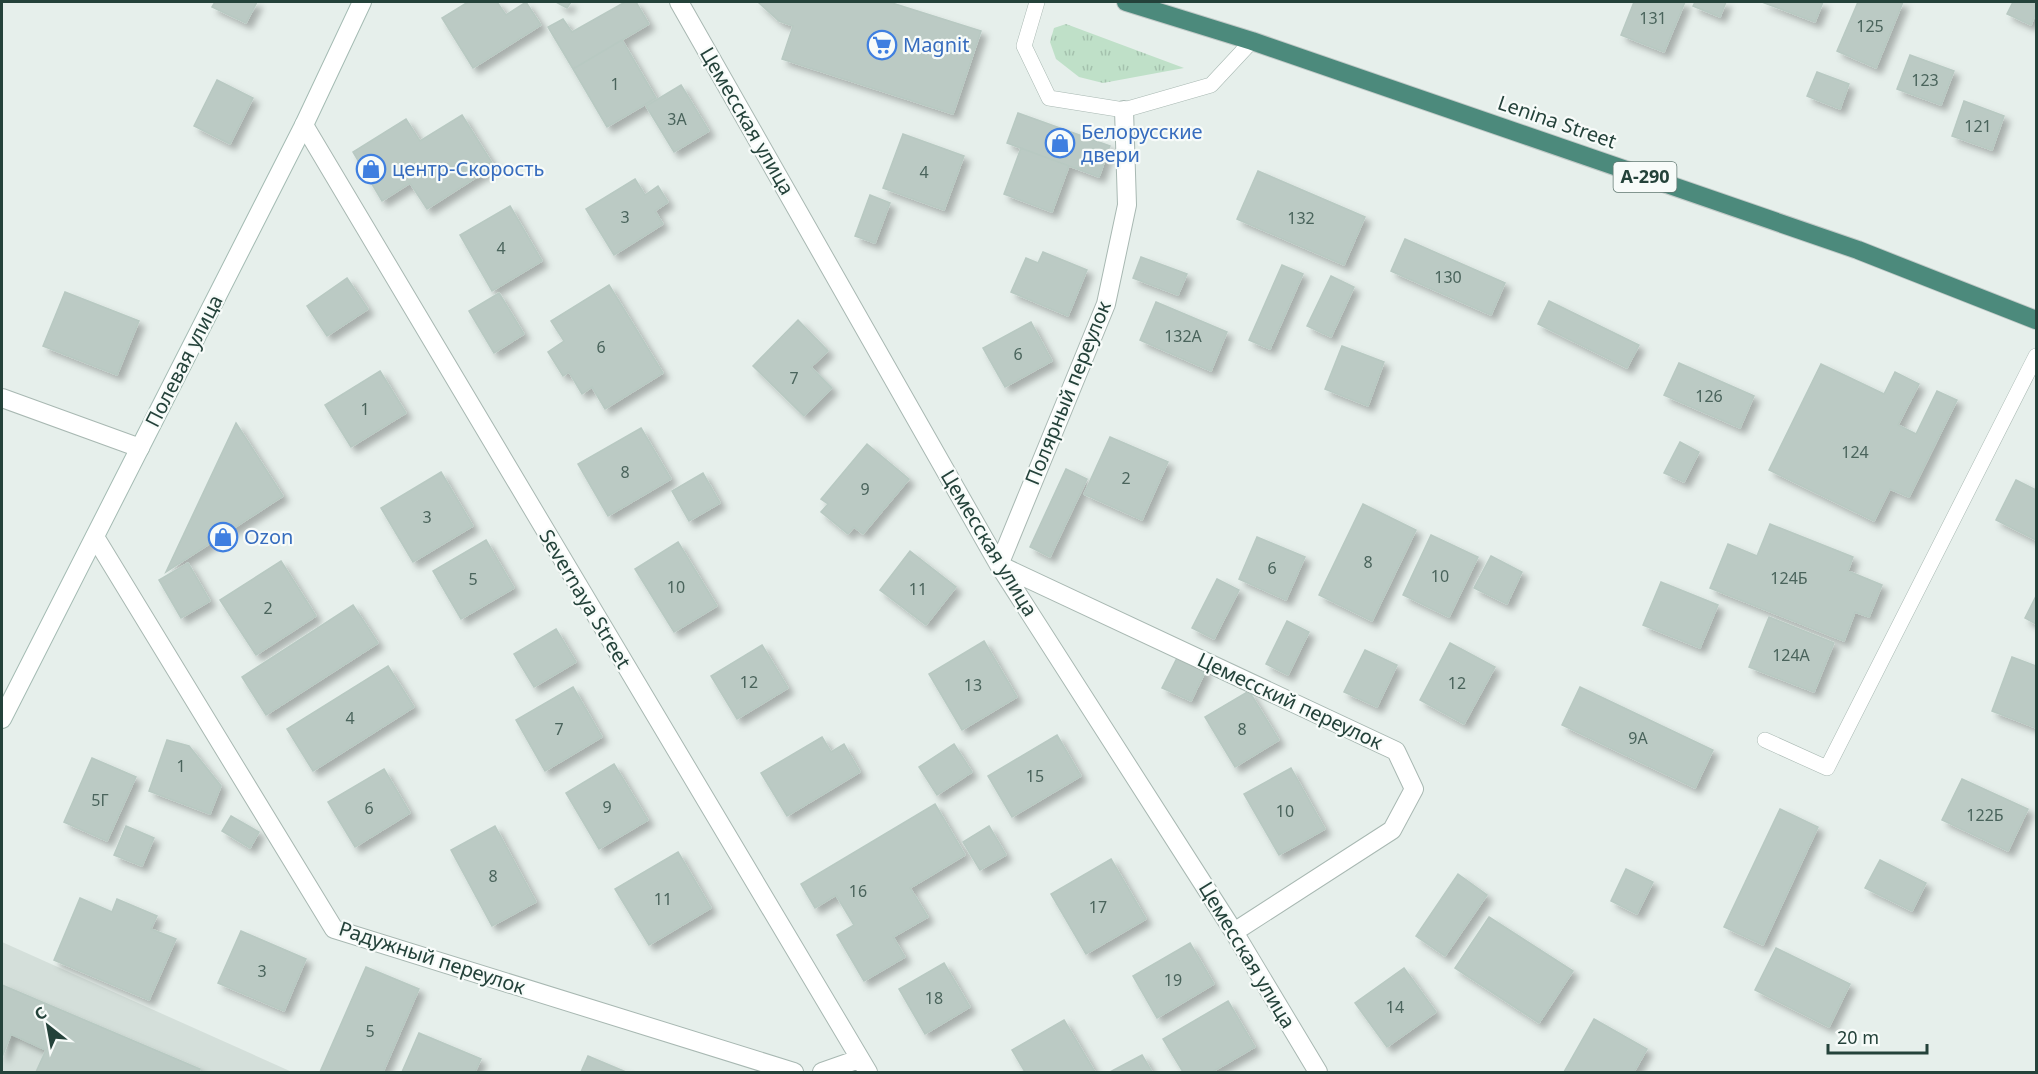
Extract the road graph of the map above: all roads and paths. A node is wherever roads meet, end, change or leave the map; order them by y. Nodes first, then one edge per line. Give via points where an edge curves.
1 (362, 2) edge
2 (679, 2) edge
3 (1036, 2) edge
4 (1126, 2) edge
5 (1251, 41) junction
6 (1124, 110) junction
7 (304, 125) junction
8 (2037, 320) edge
9 (2037, 356) edge
10 (2, 398) edge
11 (140, 448) junction
12 (95, 537) junction
13 (999, 565) junction
14 (2, 718) edge
15 (1765, 740) dead end
16 (1234, 932) junction
17 (863, 1066) edge
18 (795, 1072) edge
19 (822, 1072) edge
20 (1318, 1072) edge

1 - 7 street, Полевая улица
2 - 13 street, Цемесская улица
3 - 6 lane via 1024,46 1049,98
4 - 5 highway, Lenina Street / А-290
5 - 6 lane via 1211,86
5 - 8 highway, Lenina Street / А-290 via 1858,250
6 - 13 street, Полярный переулок via 1126,205 1106,304
7 - 11 street, Полевая улица
7 - 17 street, Severnaya Street
9 - 15 lane via 1827,768
10 - 11 street
11 - 12 street, Полевая улица
12 - 14 street, Полевая улица
12 - 18 street, Радужный переулок via 333,929
13 - 16 street, Цемесская улица
13 - 16 street, Цемесский переулок via 1396,752 1414,789 1392,830
16 - 20 street, Цемесская улица
17 - 19 street

